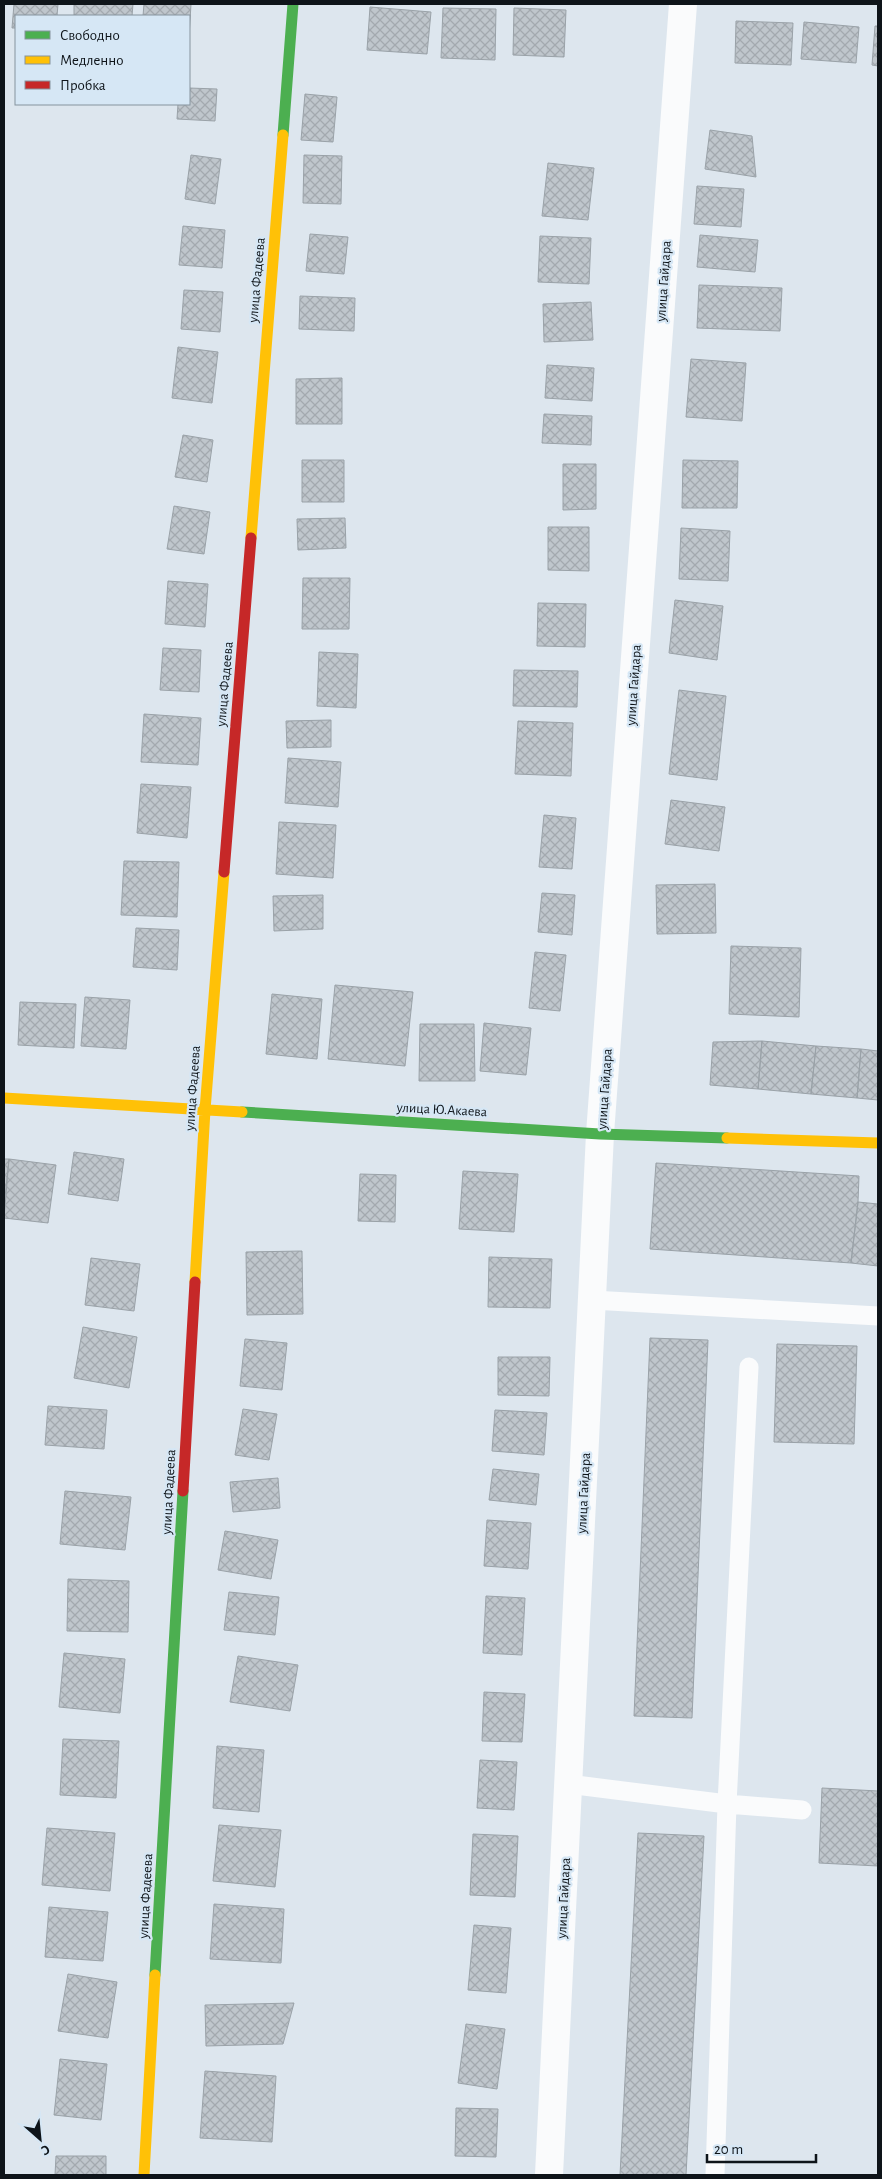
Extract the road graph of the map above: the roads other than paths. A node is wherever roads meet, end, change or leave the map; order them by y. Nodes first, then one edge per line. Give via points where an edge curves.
1 (293, 4) edge
2 (683, 4) edge
3 (4, 1098) edge
4 (205, 1110) junction
5 (600, 1134) junction
6 (878, 1143) edge
7 (592, 1300) junction
8 (878, 1316) edge
9 (749, 1367) dead end
10 (568, 1784) junction
11 (727, 1804) junction
12 (802, 1810) dead end
13 (144, 2175) edge
14 (549, 2175) edge
15 (715, 2175) edge

1 - 4 street, улица Фадеева
2 - 5 street, улица Гайдара
3 - 4 street, улица Ю.Акаева
4 - 5 street, улица Ю.Акаева
4 - 13 street, улица Фадеева
5 - 6 street, улица Ю.Акаева
5 - 7 street, улица Гайдара
7 - 8 lane
7 - 10 street, улица Гайдара
9 - 11 lane
10 - 11 lane
10 - 14 street, улица Гайдара
11 - 12 lane
11 - 15 lane

